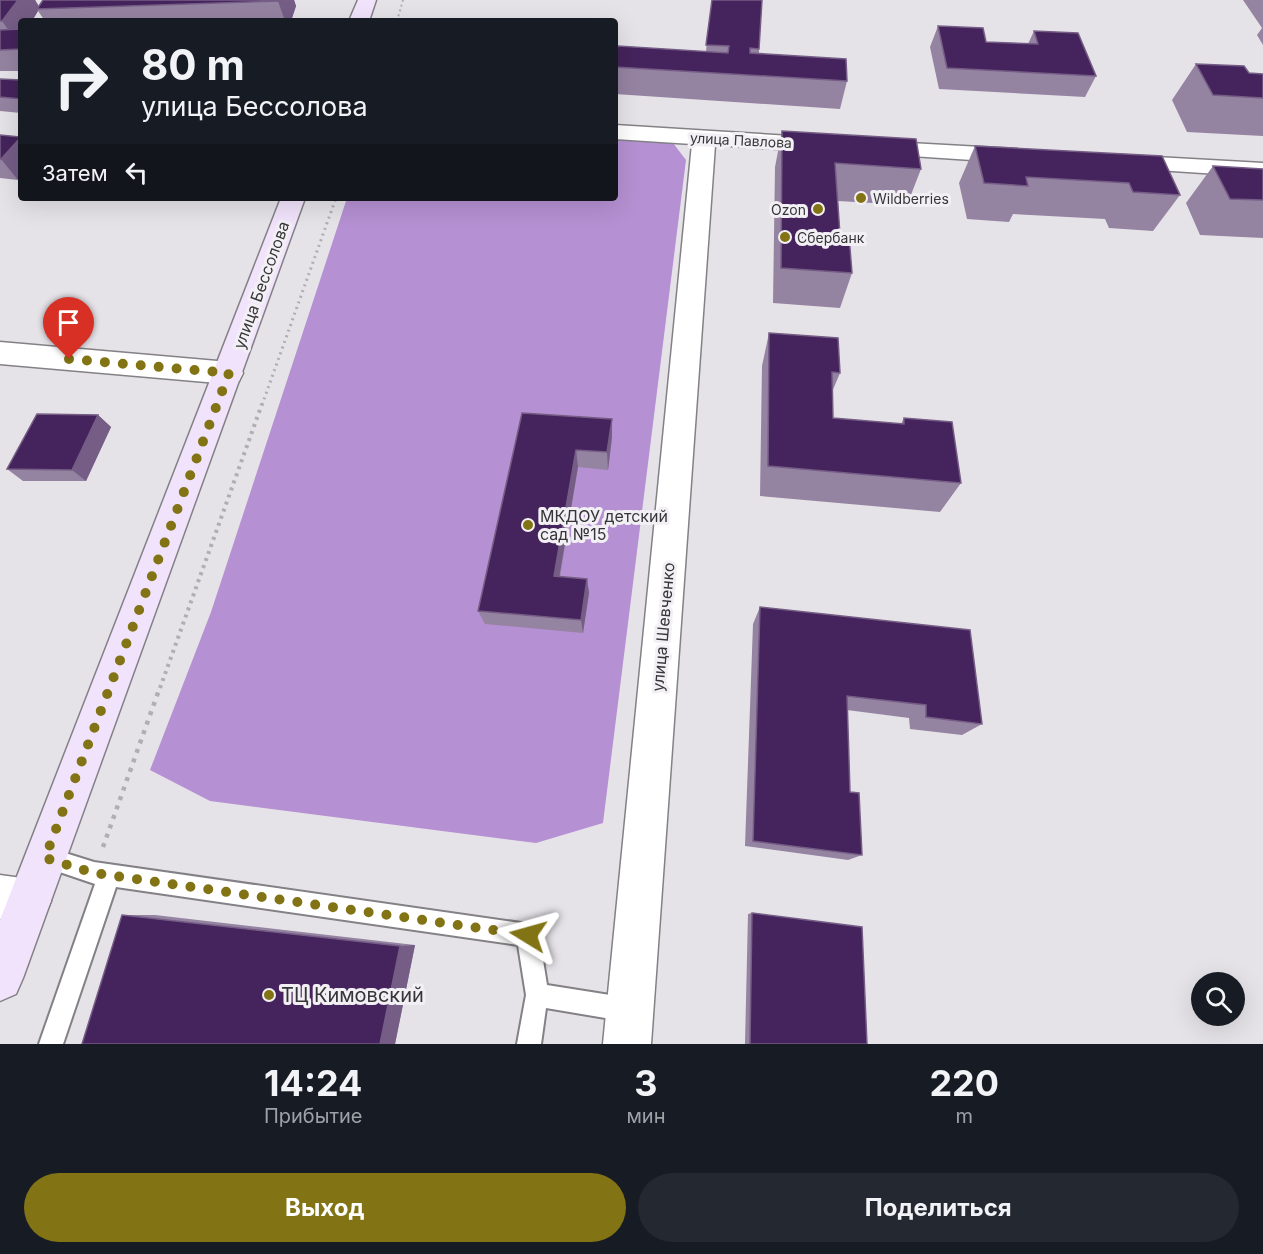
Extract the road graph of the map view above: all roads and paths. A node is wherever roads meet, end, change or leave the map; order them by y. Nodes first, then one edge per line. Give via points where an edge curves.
1 (367, 0) edge
2 (403, 0) edge
3 (360, 18) edge
4 (398, 18) edge
5 (618, 132) edge
6 (704, 138) junction
7 (1040, 157) edge
8 (1099, 160) edge
9 (1263, 170) edge
10 (292, 201) edge
11 (335, 201) edge
12 (0, 353) edge
13 (229, 373) junction
14 (45, 858) junction
15 (101, 874) junction
16 (14, 899) edge
17 (0, 978) edge
18 (537, 995) junction
19 (630, 1010) junction
20 (51, 1044) edge
21 (529, 1044) edge
22 (627, 1044) edge

1 - 3 main road
2 - 4 path
5 - 6 street, улица Павлова
6 - 7 street, улица Павлова
6 - 19 street, улица Шевченко
8 - 9 street
10 - 13 main road, улица Бессолова
11 - 15 path
12 - 13 street
13 - 14 main road, улица Бессолова
14 - 15 lane
14 - 16 main road, улица Бессолова
15 - 18 lane via 528,935
15 - 20 lane
16 - 17 main road, улица Бессолова
18 - 19 lane
18 - 21 lane
19 - 22 street, улица Шевченко

